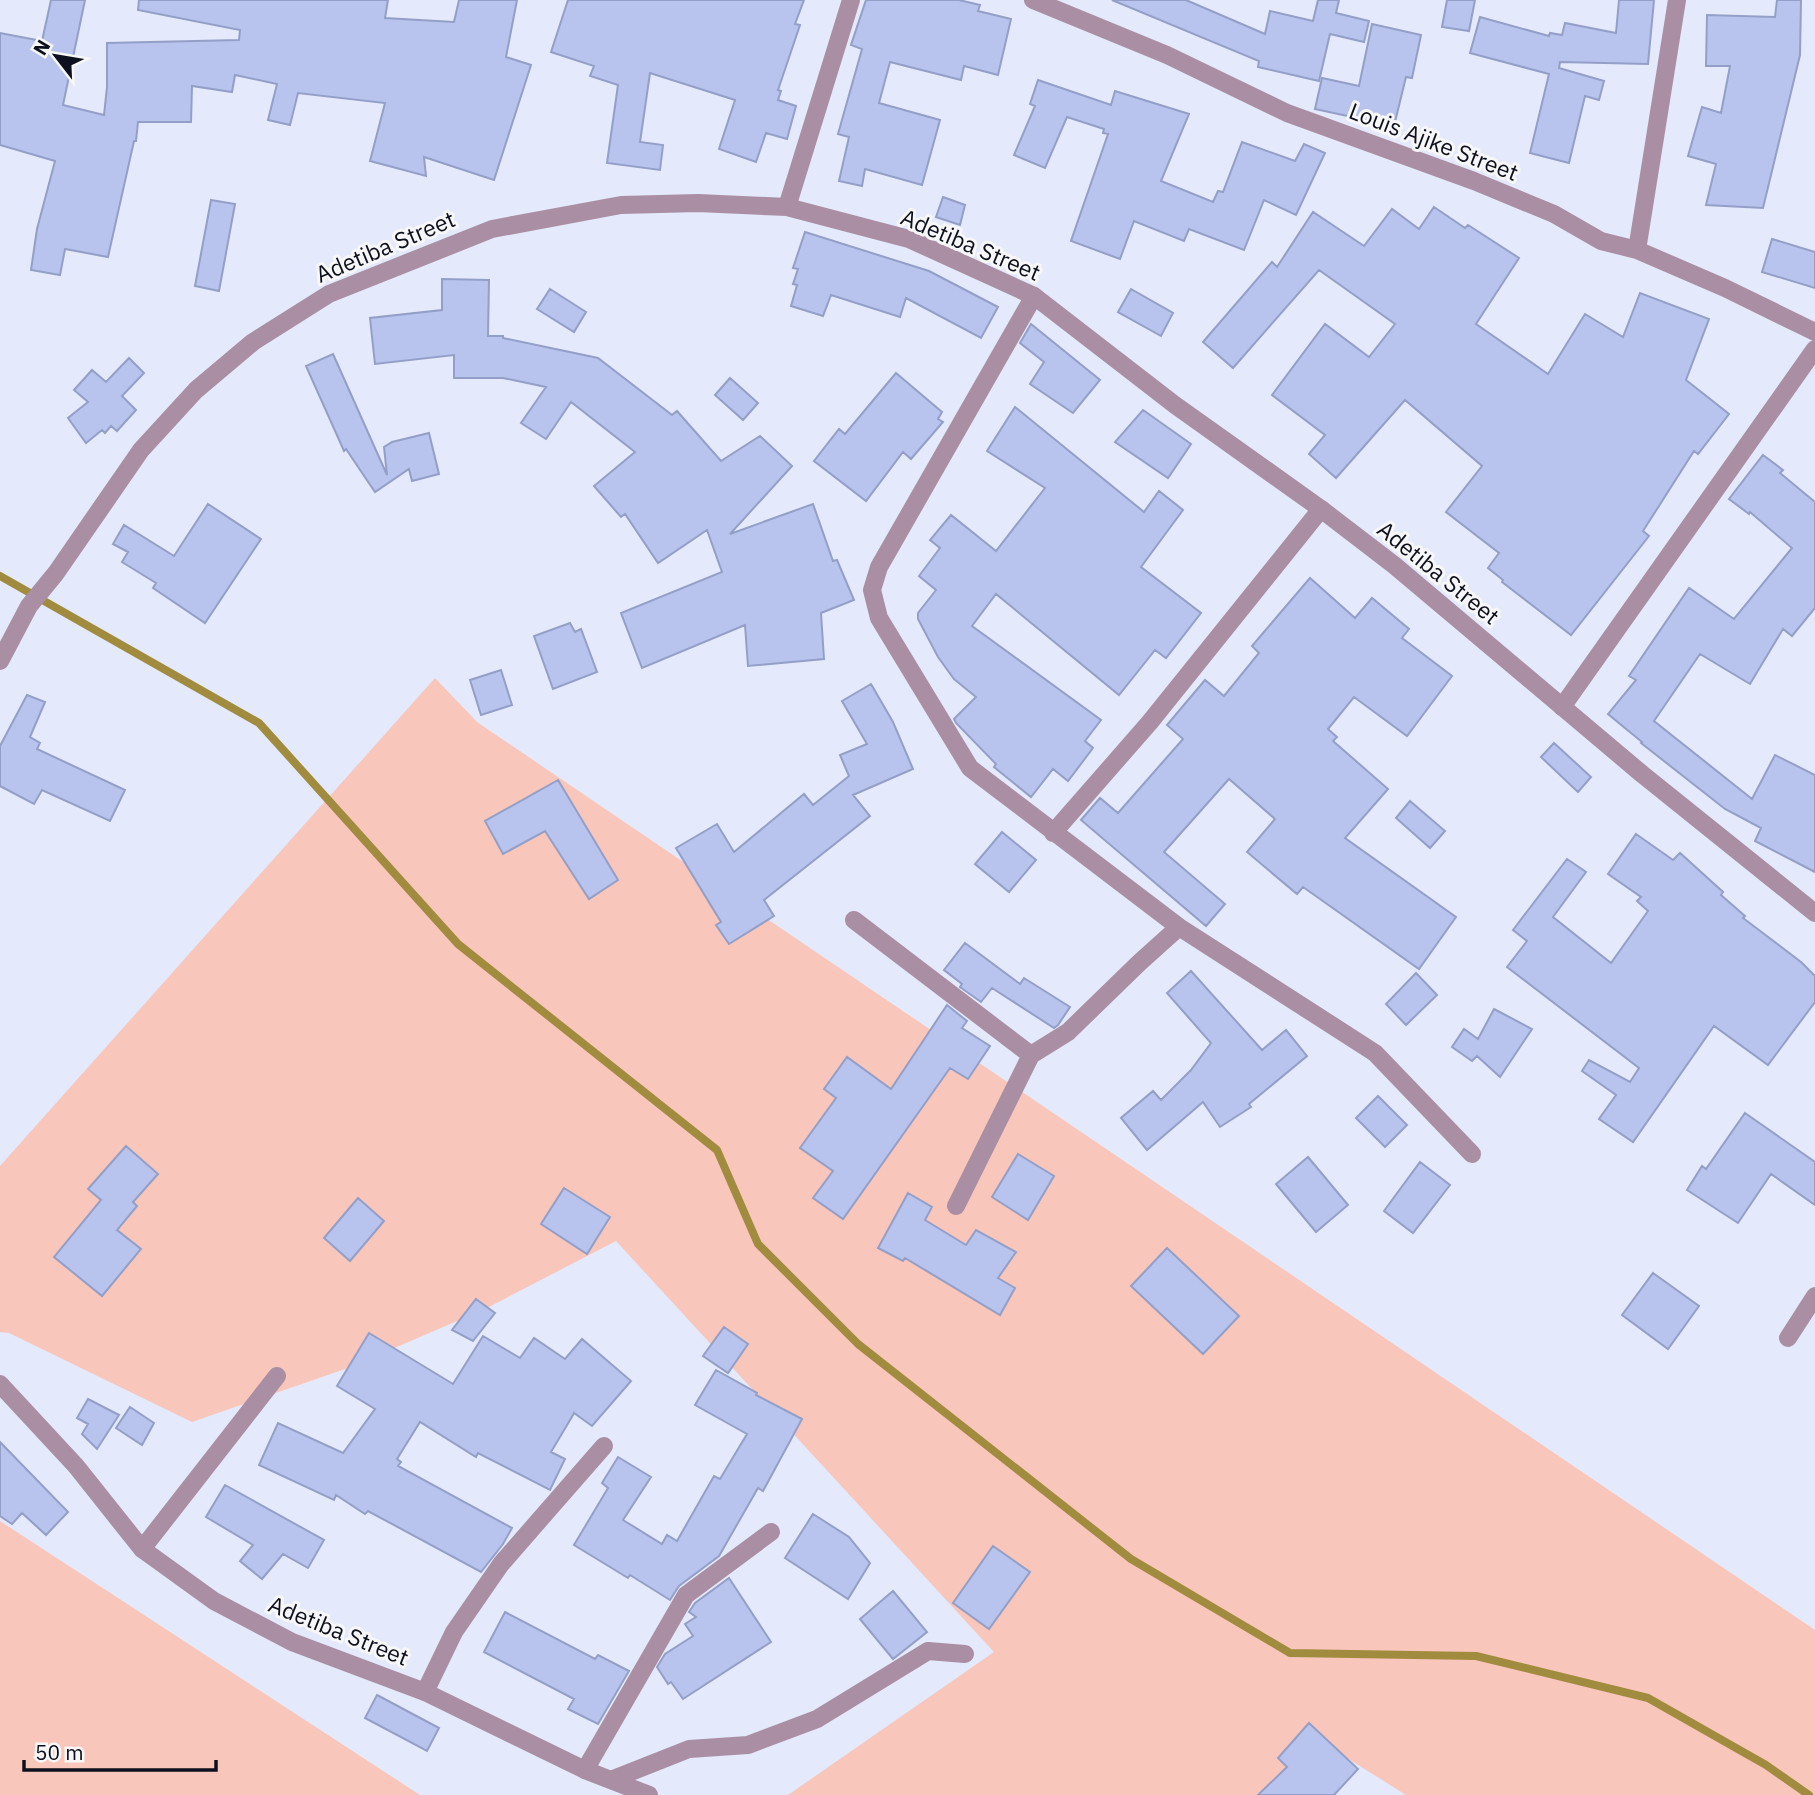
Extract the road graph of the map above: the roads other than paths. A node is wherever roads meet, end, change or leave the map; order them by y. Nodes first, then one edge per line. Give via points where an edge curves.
1 (851, 0) edge
2 (1033, 0) edge
3 (1677, 0) edge
4 (787, 207) junction
5 (1637, 250) junction
6 (1034, 296) junction
7 (1815, 332) edge
8 (1815, 349) edge
9 (1321, 509) junction
10 (0, 661) edge
11 (1562, 706) junction
12 (1053, 833) junction
13 (1815, 913) edge
14 (854, 920) dead end
15 (1179, 928) junction
16 (1031, 1055) junction
17 (1472, 1154) dead end
18 (956, 1206) dead end
19 (1815, 1296) edge
20 (1788, 1338) dead end
21 (277, 1376) dead end
22 (0, 1384) edge
23 (604, 1446) dead end
24 (771, 1532) dead end
25 (142, 1549) junction
26 (965, 1654) dead end
27 (425, 1692) junction
28 (585, 1770) junction
29 (612, 1779) junction
30 (649, 1795) edge

1 - 4 street
2 - 5 street, Louis Ajike Street via 1167,55 1287,113 1497,190 1554,214 1601,242
3 - 5 street
4 - 6 street, Adetiba Street via 909,239
4 - 10 street, Adetiba Street via 621,205 492,229 329,294 253,341 196,390 141,450 29,606
5 - 7 street, Louis Ajike Street
6 - 9 street, Adetiba Street
6 - 12 street via 879,567 872,590 879,618 970,768
8 - 11 street
9 - 11 street, Adetiba Street
9 - 12 street via 1150,722
11 - 13 street, Adetiba Street
12 - 15 street
14 - 16 street
15 - 16 street via 1068,1032
15 - 17 street via 1375,1053
16 - 18 street
19 - 20 street
21 - 25 street
22 - 25 street, Adetiba Street via 76,1466
23 - 27 street via 501,1564 454,1632
24 - 28 street via 686,1595
25 - 27 street, Adetiba Street via 214,1601 292,1642
26 - 29 street via 928,1651 817,1719 748,1745 689,1749
27 - 28 street, Adetiba Street
28 - 29 street, Adetiba Street
29 - 30 street, Adetiba Street

